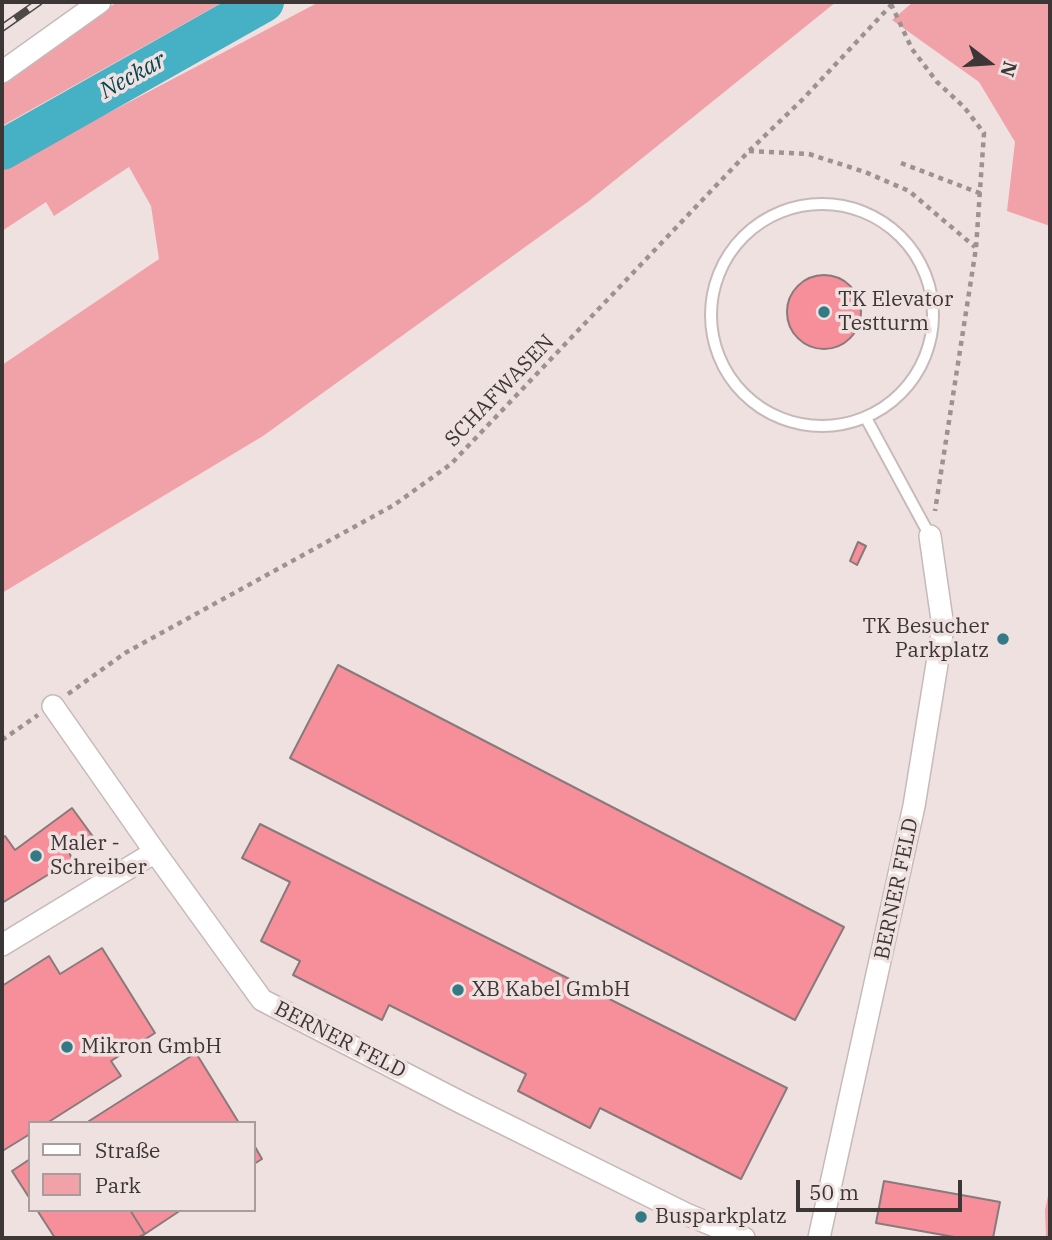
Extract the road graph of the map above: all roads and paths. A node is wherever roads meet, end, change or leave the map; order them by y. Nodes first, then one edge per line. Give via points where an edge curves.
1 (100, 2) edge
2 (892, 3) edge
3 (2, 72) edge
4 (749, 151) junction
5 (901, 163) dead end
6 (982, 194) junction
7 (976, 248) junction
8 (866, 418) junction
9 (930, 536) junction
10 (52, 706) junction
11 (2, 740) edge
12 (155, 852) junction
13 (2, 945) edge
14 (744, 1238) edge
15 (819, 1238) edge

1 - 3 street
2 - 4 path, SCHAFWASEN
2 - 6 path via 912,49 984,133
4 - 7 path via 809,154 865,172 909,191
4 - 10 path, SCHAFWASEN via 451,464 394,505 125,653
5 - 6 path
6 - 7 path
7 - 9 path
8 - 8 lane via 812,426 776,417 745,396 723,367 712,332 712,294 725,260 749,231 780,212 815,204 850,207 881,220 908,243 925,273 933,306 930,341 918,373 895,399
8 - 9 lane
9 - 15 street, BERNER FELD via 941,640 914,806
10 - 11 path, SCHAFWASEN
10 - 12 street, BERNER FELD
12 - 13 street
12 - 14 street, BERNER FELD via 262,1000 686,1214

